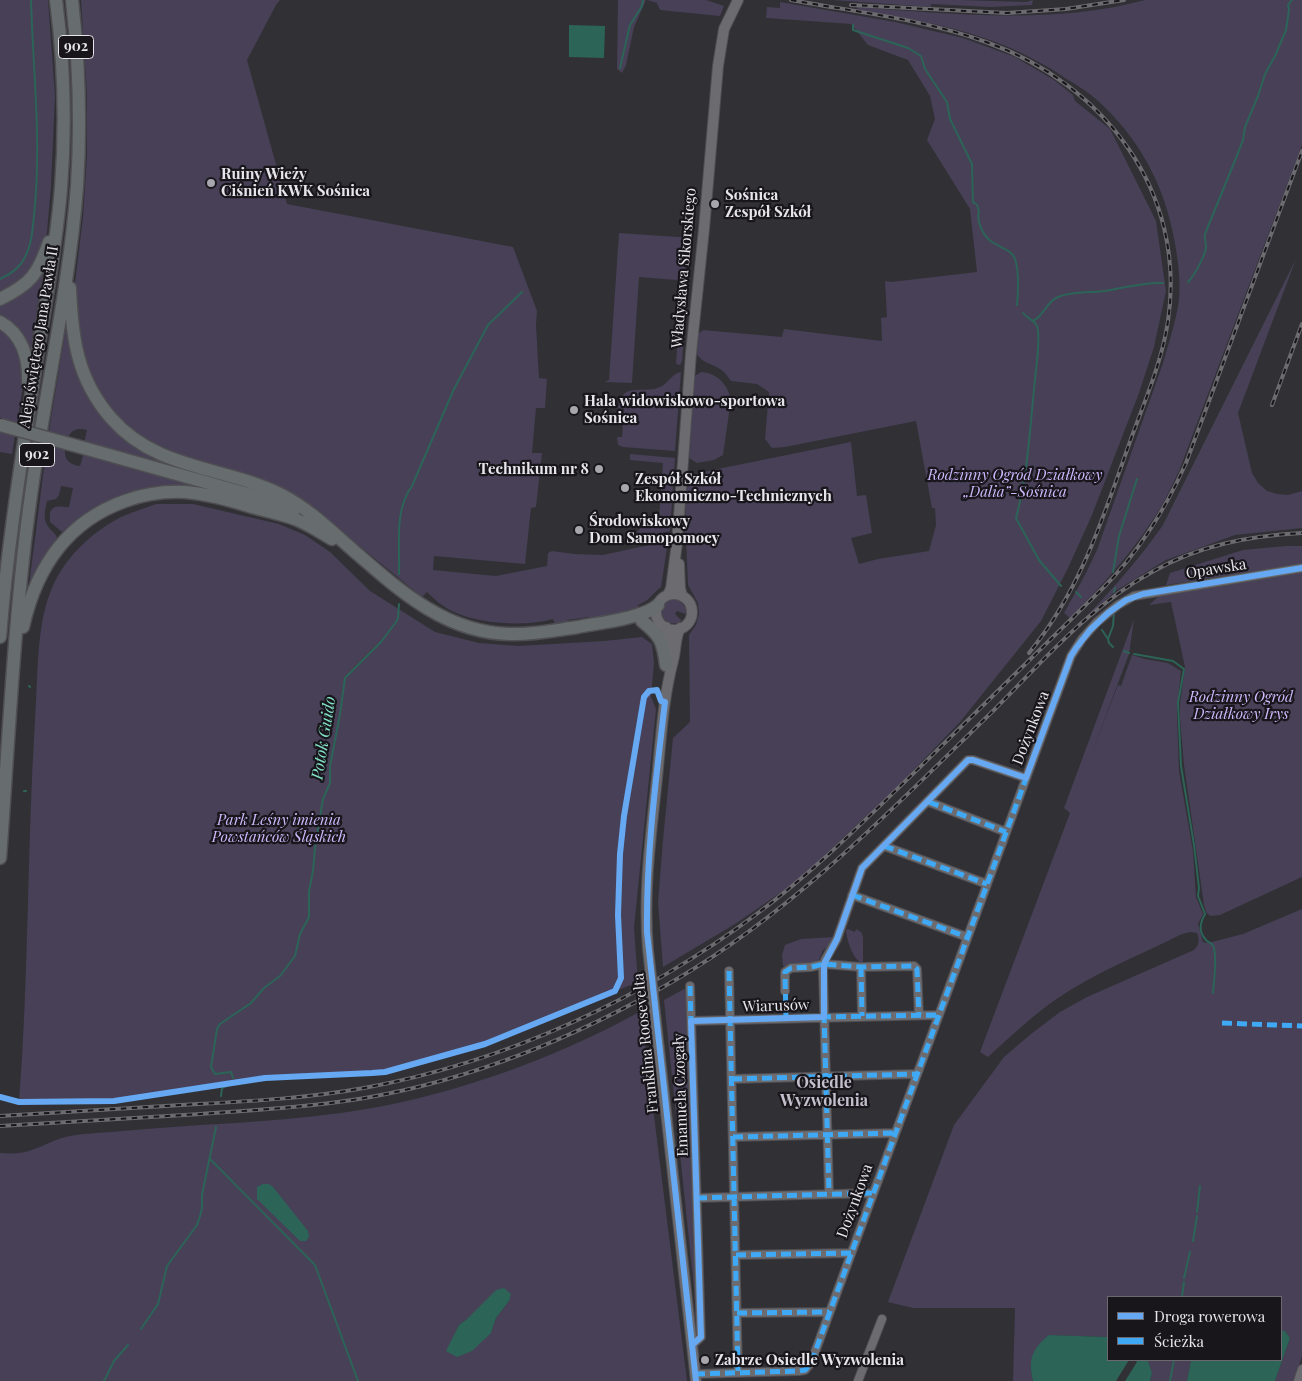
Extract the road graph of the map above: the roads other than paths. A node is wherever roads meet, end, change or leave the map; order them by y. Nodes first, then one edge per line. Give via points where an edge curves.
1 (56, 0) edge
2 (72, 0) edge
3 (738, 0) edge
4 (58, 218) junction
5 (69, 258) junction
6 (0, 299) edge
7 (0, 322) edge
8 (27, 421) junction
9 (0, 425) edge
10 (314, 517) junction
11 (677, 543) junction
12 (352, 550) junction
13 (1302, 568) edge
14 (668, 595) junction
15 (682, 596) junction
16 (1134, 596) joint
17 (658, 604) junction
18 (617, 620) junction
19 (642, 621) junction
20 (662, 624) junction
21 (680, 628) junction
22 (0, 637) edge
23 (666, 665) junction
24 (14, 669) junction
25 (667, 684) junction
26 (1026, 778) junction
27 (929, 802) junction
28 (1006, 832) junction
29 (884, 846) junction
30 (0, 858) edge
31 (987, 884) junction
32 (852, 895) junction
33 (967, 937) junction
34 (824, 964) junction
35 (861, 967) junction
36 (729, 971) dead end
37 (690, 986) dead end
38 (785, 991) dead end
39 (919, 1015) junction
40 (938, 1015) junction
41 (862, 1016) junction
42 (824, 1017) junction
43 (730, 1020) junction
44 (691, 1021) junction
45 (917, 1074) junction
46 (826, 1076) junction
47 (732, 1079) junction
48 (894, 1133) junction
49 (827, 1135) junction
50 (733, 1137) junction
51 (829, 1193) junction
52 (873, 1193) junction
53 (735, 1197) junction
54 (698, 1198) junction
55 (851, 1253) junction
56 (736, 1255) junction
57 (829, 1312) junction
58 (737, 1313) junction
59 (882, 1320) dead end
60 (692, 1345) junction
61 (1302, 1369) edge
62 (738, 1372) junction
63 (695, 1377) edge
64 (858, 1381) edge
65 (1298, 1381) edge

1 - 4 main road, Aleja świętego Jana Pawła II / 902 via 64,131
2 - 5 main road, Aleja świętego Jana Pawła II / 902 via 78,70 78,157
3 - 11 street, Władysława Sikorskiego via 724,29 718,66
4 - 6 main road via 39,269 23,286
4 - 8 main road, Aleja świętego Jana Pawła II / 902
5 - 10 main road via 75,348 89,386 112,419 160,455 269,489
5 - 24 main road, Aleja świętego Jana Pawła II / 902 via 31,494
7 - 8 main road via 14,333 25,354
8 - 22 main road, Aleja świętego Jana Pawła II / 902
9 - 10 main road, bridge via 262,498
10 - 12 main road
11 - 14 street, Władysława Sikorskiego
11 - 15 street, Władysława Sikorskiego
12 - 18 main road via 421,606 467,628 498,634 524,634
12 - 24 main road via 296,520 217,497 184,492 148,495 123,502 84,522 51,556 32,595
13 - 16 street, Opawska
14 - 15 street
14 - 17 street
15 - 21 street via 690,604 691,614
16 - 26 street, Dożynkowa via 1097,622 1071,656
17 - 18 main road via 652,610
17 - 20 street via 656,612
18 - 19 main road
19 - 20 main road via 654,620
19 - 23 main road via 663,643
20 - 21 street via 670,629
20 - 23 street, Franklina Roosevelta via 668,636
21 - 25 street, Franklina Roosevelta
23 - 25 street, Franklina Roosevelta
24 - 30 main road, Aleja świętego Jana Pawła II / 902
25 - 60 street, Franklina Roosevelta, bridge via 648,856 648,949
26 - 27 street, Dożynkowa via 968,760
26 - 28 street, Dożynkowa
27 - 28 street
27 - 29 street, Dożynkowa
28 - 31 street, Dożynkowa
29 - 31 street
29 - 32 street, Dożynkowa via 862,868
31 - 33 street, Dożynkowa
32 - 33 street
32 - 34 street, Wiarusów
33 - 40 street, Dożynkowa
34 - 35 street, Wiarusów
34 - 38 street, Wiarusów via 785,972
34 - 42 street, Wiarusów
35 - 39 street, Wiarusów via 914,966 917,969
35 - 41 street
36 - 43 street
37 - 44 street, Emanuela Czogały
39 - 40 street, Wiarusów
39 - 41 street, Wiarusów
40 - 45 street, Dożynkowa
41 - 42 street, Wiarusów
42 - 43 street, Wiarusów
42 - 46 street
43 - 44 street, Wiarusów
43 - 47 street
44 - 54 street, Emanuela Czogały
45 - 46 street
45 - 48 street, Dożynkowa
46 - 47 street
46 - 49 street
47 - 50 street
48 - 49 street
48 - 52 street, Dożynkowa
49 - 50 street
49 - 51 street
50 - 53 street
51 - 52 street
51 - 53 street
52 - 55 street, Dożynkowa
53 - 54 street
53 - 56 street
54 - 60 street, Emanuela Czogały via 701,1337
55 - 56 street
55 - 57 street, Dożynkowa
56 - 58 street
57 - 58 street
57 - 62 street, Dożynkowa via 811,1363 805,1370
58 - 62 street
59 - 64 street
60 - 63 street, Franklina Roosevelta
61 - 65 street
62 - 63 street, Dożynkowa

